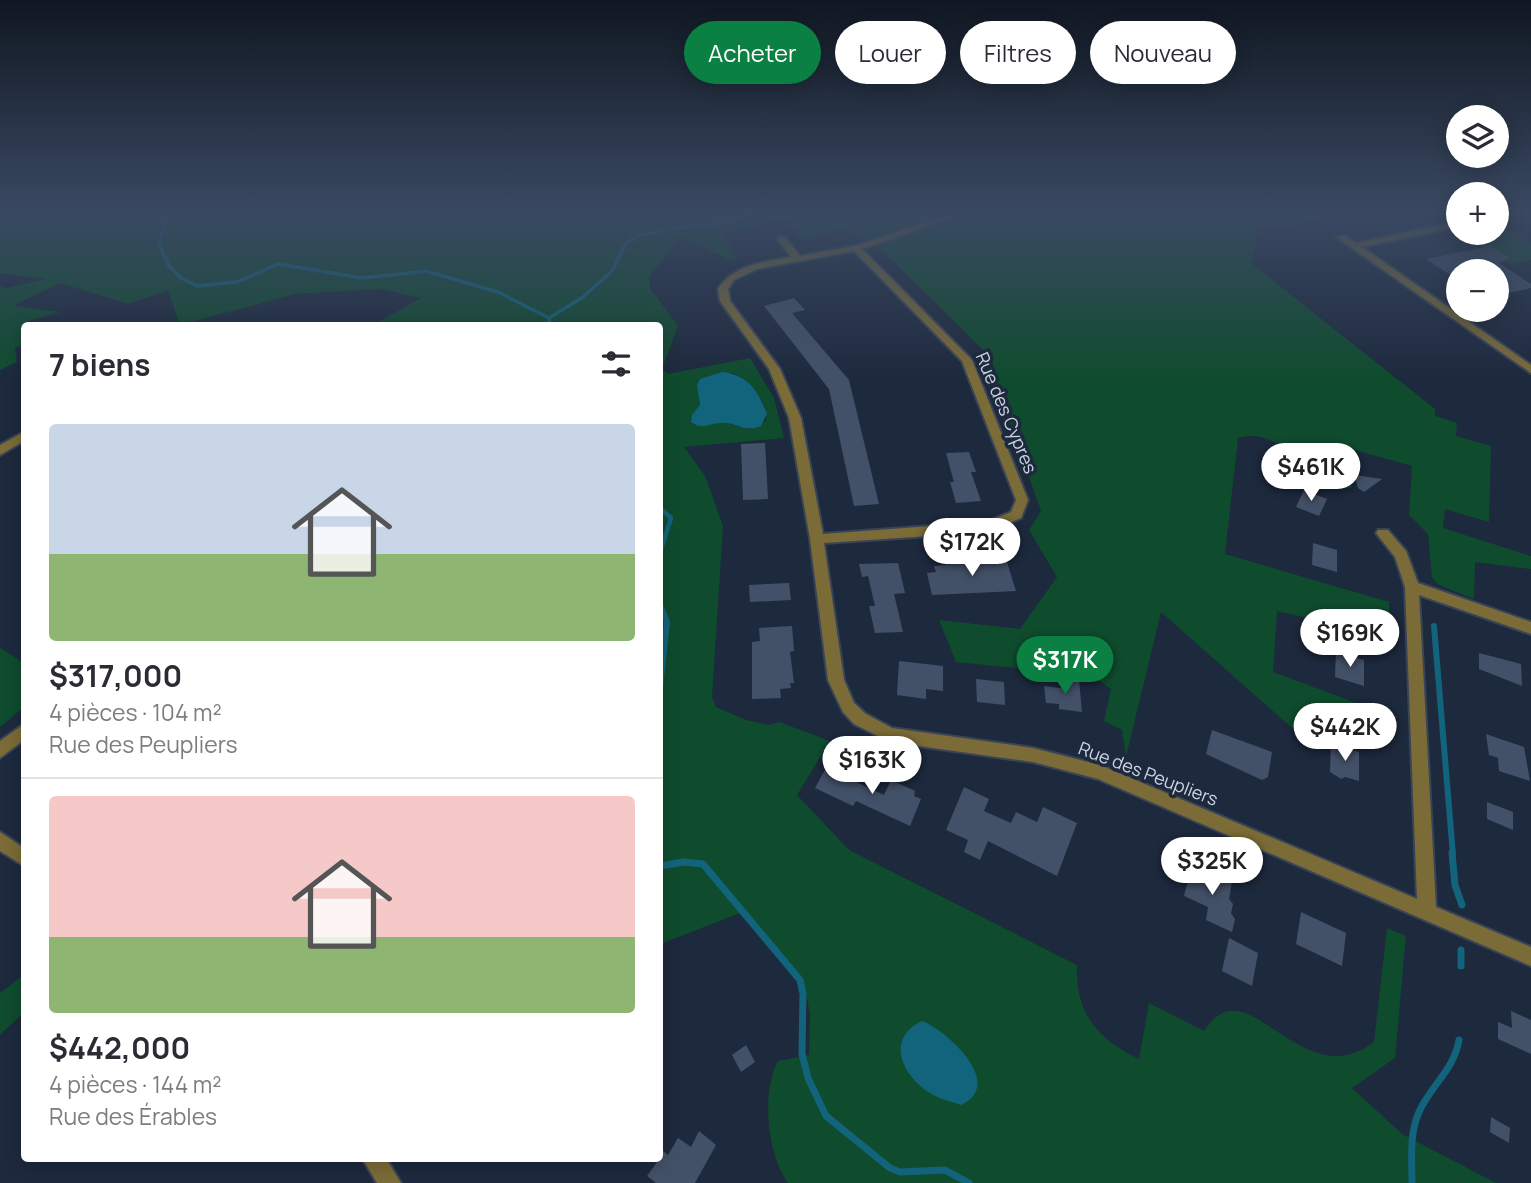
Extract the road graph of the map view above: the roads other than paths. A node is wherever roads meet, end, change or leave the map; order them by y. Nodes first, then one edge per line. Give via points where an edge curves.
1 (752, 268) edge
2 (876, 268) edge
3 (1386, 268) edge
4 (1531, 370) edge
5 (21, 438) edge
6 (0, 451) edge
7 (1383, 533) dead end
8 (817, 539) junction
9 (1412, 587) junction
10 (1531, 628) edge
11 (21, 734) edge
12 (0, 751) edge
13 (0, 840) edge
14 (21, 856) edge
15 (1427, 912) junction
16 (1531, 957) edge
17 (376, 1162) edge
18 (390, 1183) edge

1 - 8 street, Rue des Peupliers via 725,284 725,301 774,369 790,400
2 - 8 street, Rue des Cypres via 967,360 1022,500 1016,515 988,527
3 - 4 street
5 - 6 street
7 - 9 street via 1401,555
8 - 15 street, Rue des Peupliers via 836,680 848,707 874,729 1044,757 1100,772
9 - 10 street
9 - 15 street
11 - 12 street
13 - 14 street
15 - 16 street, Rue des Peupliers
17 - 18 street

